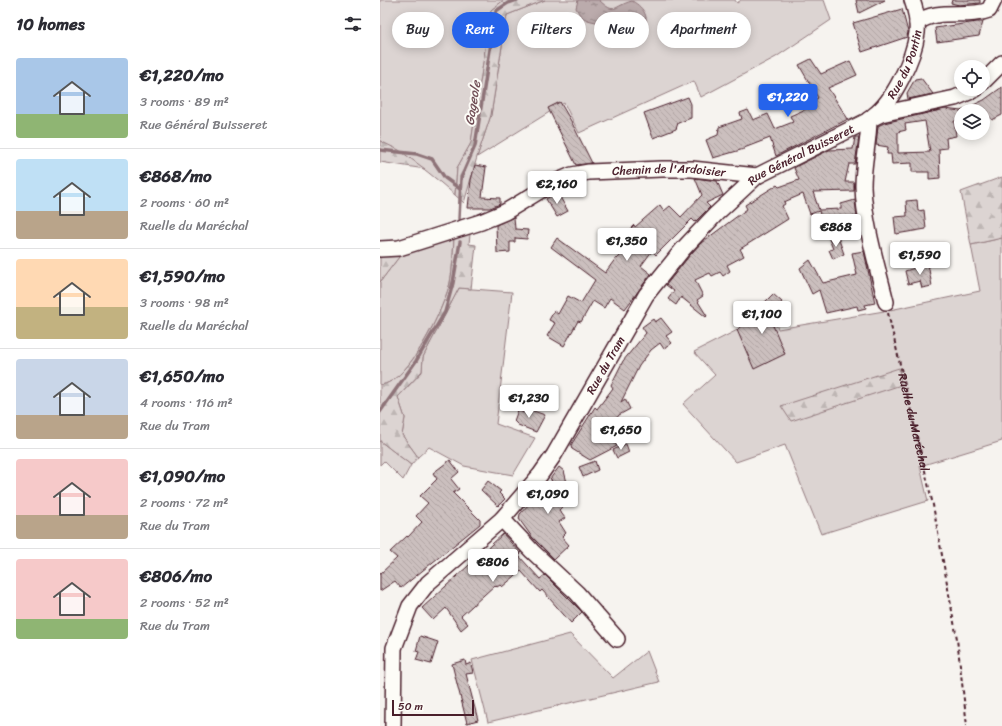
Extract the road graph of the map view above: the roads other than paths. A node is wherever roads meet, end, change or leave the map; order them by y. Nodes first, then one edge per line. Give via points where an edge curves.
1 (912, 0) edge
2 (994, 0) edge
3 (917, 23) junction
4 (1002, 63) edge
5 (990, 75) edge
6 (960, 96) edge
7 (869, 119) junction
8 (757, 176) junction
9 (736, 196) joint
10 (380, 249) edge
11 (886, 302) road end
12 (502, 519) junction
13 (617, 639) dead end
14 (389, 724) edge

1 - 3 street, Rue du Pontin
2 - 3 street via 989,10 981,13 929,16
3 - 7 street, Rue du Pontin via 916,39 905,71 887,102
4 - 5 street
6 - 7 street
7 - 8 street, Rue Général Buisseret
7 - 11 street via 865,209
8 - 9 street, Rue Général Buisseret
8 - 10 street, Chemin de l'Ardoisier via 684,169 589,172 572,175 550,184 505,212 481,222 399,248
9 - 12 street, Rue du Tram via 683,249 646,295 554,455
12 - 13 street via 577,593
12 - 14 street, Rue du Tram via 428,583 410,606 394,648

